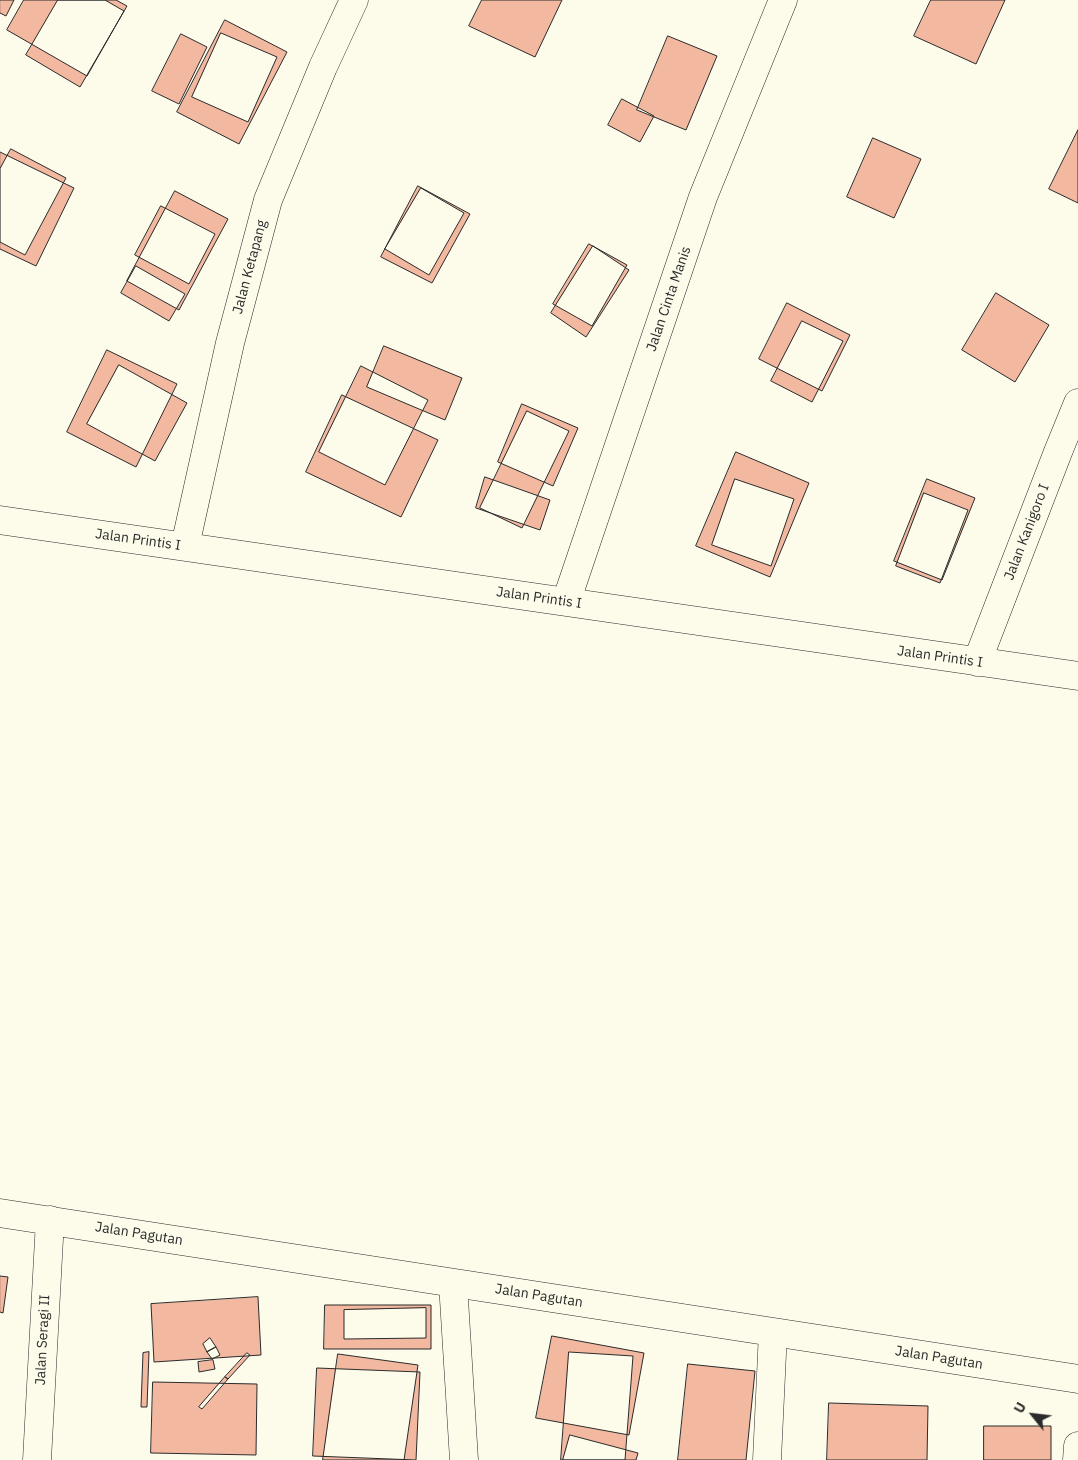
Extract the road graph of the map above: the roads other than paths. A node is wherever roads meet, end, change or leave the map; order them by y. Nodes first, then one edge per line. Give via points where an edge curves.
1 (354, 0) edge
2 (783, 0) edge
3 (1078, 403) edge
4 (0, 520) edge
5 (185, 546) junction
6 (566, 602) junction
7 (977, 662) junction
8 (1078, 676) edge
9 (0, 1213) edge
10 (50, 1220) junction
11 (453, 1282) junction
12 (773, 1332) junction
13 (1078, 1379) edge
14 (1078, 1446) edge
15 (37, 1460) edge
16 (464, 1460) edge
17 (767, 1460) edge
18 (1077, 1460) edge

1 - 5 street, Jalan Ketapang via 268,200 230,343
2 - 6 street, Jalan Cinta Manis via 703,197
3 - 7 street, Jalan Kanigoro I
4 - 5 street, Jalan Printis I
5 - 6 street, Jalan Printis I
6 - 7 street, Jalan Printis I
7 - 8 street, Jalan Printis I
9 - 10 street, Jalan Pagutan
10 - 11 street, Jalan Pagutan
10 - 15 street, Jalan Seragi II
11 - 12 street, Jalan Pagutan
11 - 16 street
12 - 13 street, Jalan Pagutan
12 - 17 street
14 - 18 street

